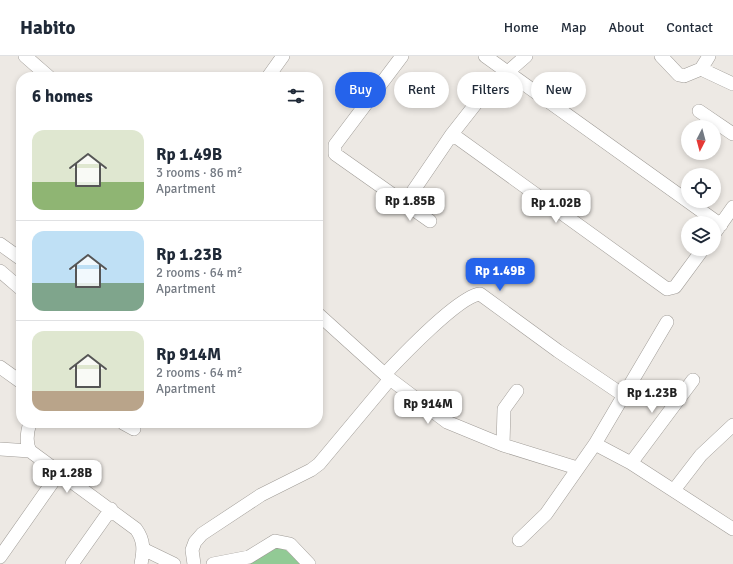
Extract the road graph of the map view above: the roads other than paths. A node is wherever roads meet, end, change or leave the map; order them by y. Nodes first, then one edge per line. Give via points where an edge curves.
1 (25, 56) edge
2 (283, 56) edge
3 (402, 56) edge
4 (485, 56) edge
5 (526, 56) edge
6 (660, 56) edge
7 (709, 56) edge
8 (702, 69) junction
9 (507, 71) junction
10 (43, 72) edge
11 (272, 72) edge
12 (733, 84) edge
13 (699, 111) dead end
14 (452, 134) junction
15 (733, 134) edge
16 (404, 203) junction
17 (733, 207) edge
18 (700, 216) edge
19 (430, 221) dead end
20 (721, 224) edge
21 (0, 244) edge
22 (16, 255) edge
23 (698, 256) edge
24 (0, 271) edge
25 (16, 285) edge
26 (323, 318) edge
27 (667, 322) dead end
28 (0, 367) edge
29 (388, 377) junction
30 (16, 378) edge
31 (693, 380) dead end
32 (518, 391) dead end
33 (623, 395) junction
34 (733, 425) edge
35 (28, 428) edge
36 (595, 444) junction
37 (503, 445) junction
38 (0, 449) edge
39 (30, 451) junction
40 (631, 463) junction
41 (577, 468) junction
42 (59, 473) junction
43 (674, 490) junction
44 (111, 509) junction
45 (733, 529) edge
46 (519, 540) dead end
47 (149, 552) junction
48 (0, 557) edge
49 (72, 564) edge
50 (141, 564) edge
51 (174, 564) edge
52 (194, 564) edge
53 (213, 564) edge
54 (309, 564) edge

1 - 10 street
2 - 11 street
3 - 16 street via 334,149 335,154
4 - 9 street
5 - 9 street
6 - 8 street via 680,76
7 - 8 street
8 - 12 street
9 - 14 street via 485,92
9 - 18 street
13 - 15 street
14 - 16 street
14 - 23 street via 667,289 675,287
16 - 19 street
17 - 20 street
21 - 22 street
24 - 25 street
26 - 29 street
27 - 33 street
28 - 30 street
29 - 33 street via 438,322 468,298 480,294
29 - 37 street via 446,422
29 - 52 street via 319,464 261,495 198,537 192,550
31 - 40 street
32 - 37 street via 504,409
33 - 36 street
34 - 43 street via 701,454
35 - 39 street
36 - 40 street
36 - 41 street
37 - 41 street
38 - 39 street
39 - 42 street
40 - 43 street
41 - 46 street via 546,514
42 - 44 street
42 - 48 street
43 - 45 street
44 - 47 street via 136,528
44 - 49 street
47 - 50 street
47 - 51 street
53 - 54 street via 249,557 275,541 290,544

